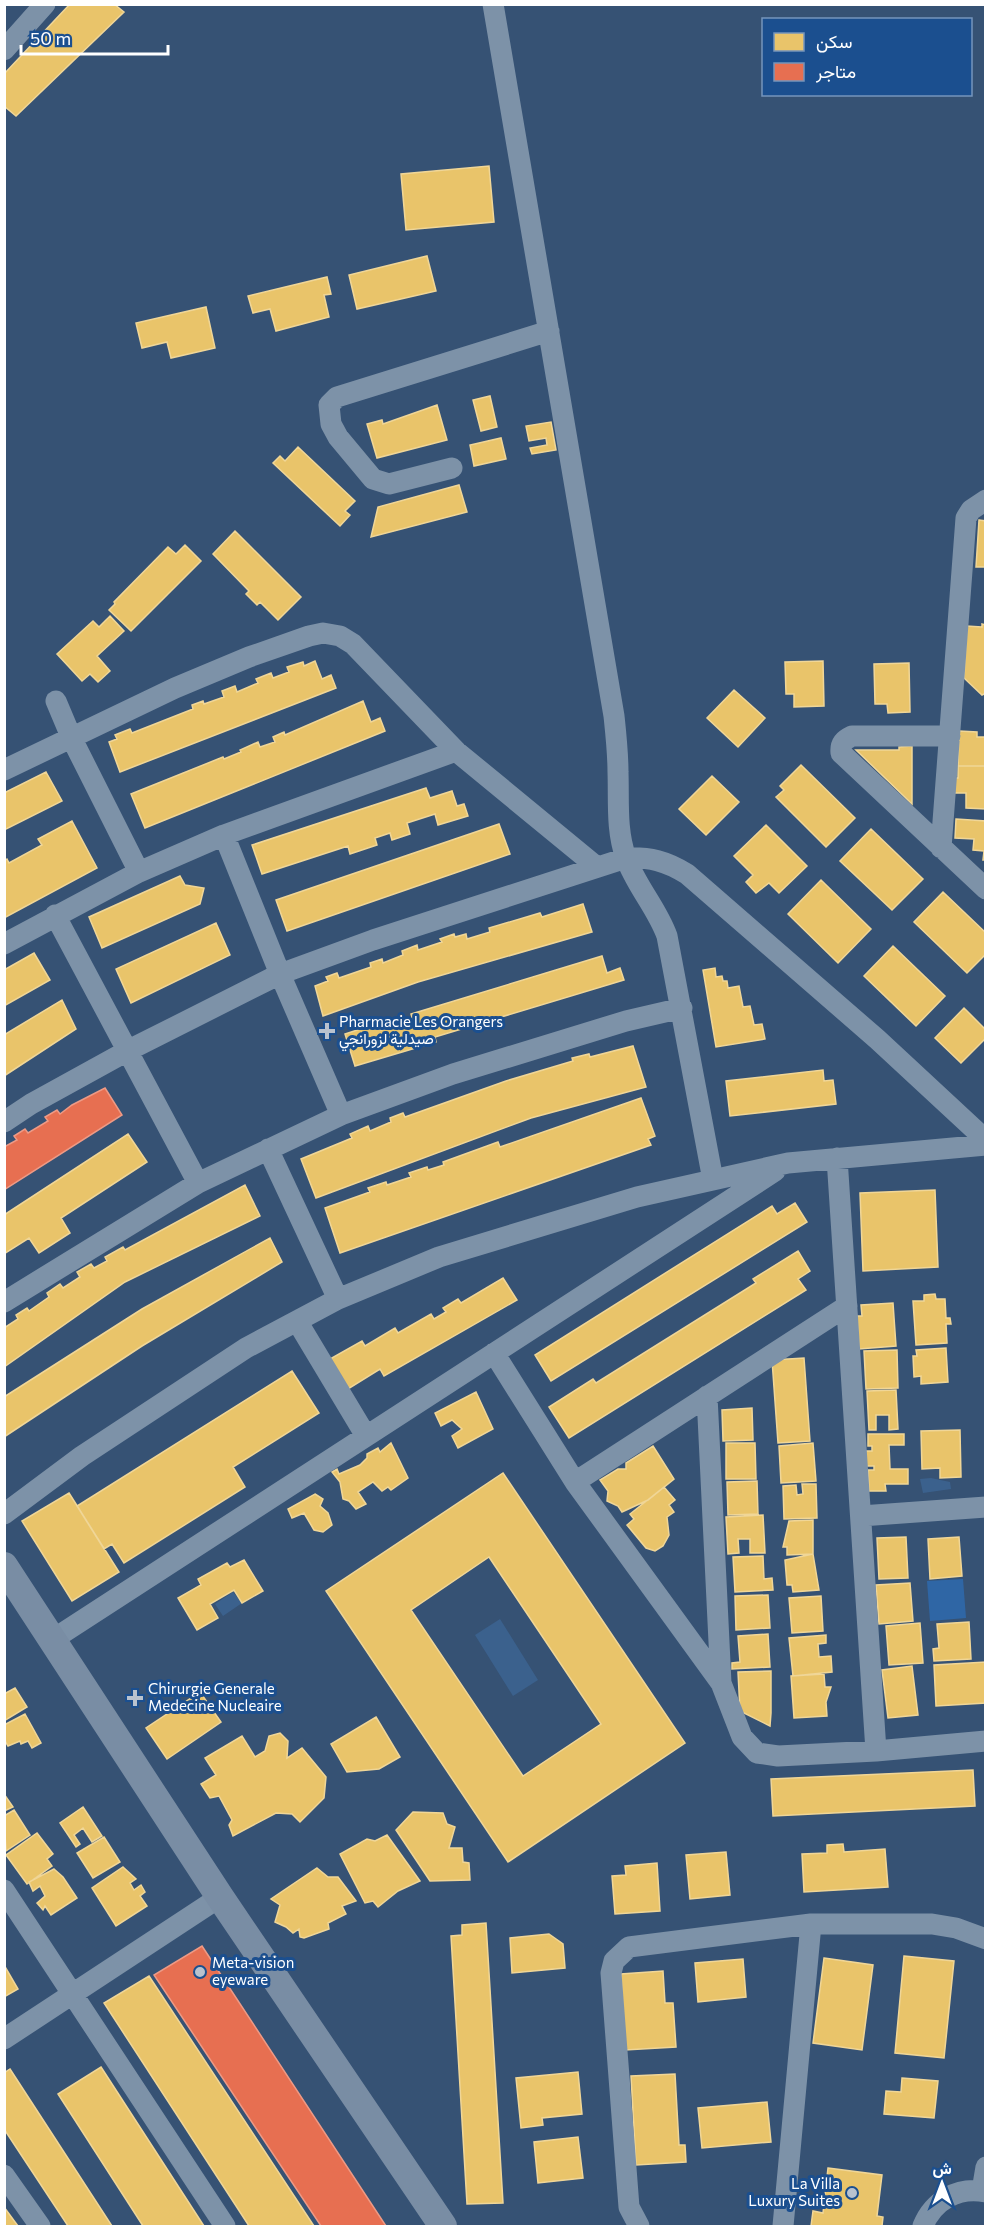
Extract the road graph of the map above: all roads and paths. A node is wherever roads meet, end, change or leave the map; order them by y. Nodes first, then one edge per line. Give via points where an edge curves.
1 (45, 4) edge
2 (493, 4) edge
3 (4, 50) edge
4 (549, 332) junction
5 (452, 468) dead end
6 (986, 500) edge
7 (56, 701) dead end
8 (950, 736) junction
9 (72, 739) junction
10 (456, 751) junction
11 (4, 770) edge
12 (224, 835) junction
13 (941, 848) junction
14 (626, 858) junction
15 (597, 867) junction
16 (139, 872) junction
17 (986, 889) edge
18 (55, 915) junction
19 (4, 944) edge
20 (280, 974) junction
21 (682, 1008) junction
22 (129, 1050) junction
23 (341, 1114) junction
24 (4, 1122) edge
25 (986, 1140) edge
26 (986, 1145) edge
27 (268, 1149) junction
28 (837, 1158) junction
29 (788, 1163) junction
30 (713, 1180) junction
31 (198, 1183) junction
32 (338, 1299) junction
33 (4, 1302) edge
34 (847, 1306) junction
35 (297, 1321) junction
36 (494, 1353) junction
37 (707, 1396) junction
38 (366, 1436) junction
39 (575, 1482) junction
40 (986, 1507) edge
41 (4, 1514) edge
42 (861, 1516) junction
43 (4, 1566) edge
44 (52, 1640) junction
45 (722, 1683) junction
46 (986, 1741) edge
47 (876, 1751) junction
48 (4, 1890) edge
49 (220, 1897) junction
50 (811, 1924) junction
51 (986, 1939) edge
52 (73, 1992) junction
53 (4, 2039) edge
54 (986, 2167) edge
55 (4, 2175) edge
56 (984, 2192) edge
57 (40, 2226) edge
58 (225, 2226) edge
59 (443, 2226) edge
60 (639, 2226) edge
61 (783, 2226) edge
62 (923, 2226) edge

1 - 3 street
2 - 4 street
4 - 5 street via 336,397 329,405 331,424 338,437 373,479 389,484
4 - 14 street via 614,716 617,816
6 - 8 street via 966,518
7 - 9 street
8 - 13 street
8 - 13 street via 852,736 840,746 841,753
9 - 10 street via 175,688 249,657 323,633 340,636 353,644
9 - 11 street
9 - 16 street
10 - 12 street
10 - 15 street
12 - 16 street
12 - 20 street
13 - 17 street
14 - 15 street
14 - 21 street via 662,922
14 - 25 street via 667,861 687,874 877,1039
15 - 20 street
16 - 18 street
18 - 19 street
18 - 22 street
20 - 22 street
20 - 23 street
21 - 23 street via 626,1021 453,1074
21 - 30 street
22 - 24 street
22 - 31 street
23 - 27 street
26 - 28 street
27 - 31 street
27 - 32 street
28 - 29 street
28 - 34 street
29 - 30 street
29 - 36 street
30 - 32 street via 522,1230 439,1257
31 - 33 street
32 - 35 street
34 - 37 street
34 - 42 street
35 - 38 street
35 - 41 street via 246,1348 91,1450
36 - 38 street
36 - 39 street
37 - 39 street
37 - 45 street
38 - 44 street
39 - 45 street
40 - 42 street
42 - 47 street
43 - 44 street
44 - 49 street
45 - 47 street via 742,1737 757,1754
46 - 47 street
48 - 52 street
49 - 52 street
49 - 59 street
50 - 51 street via 932,1924
50 - 60 street via 629,1947 614,1961 611,1973 629,2207
50 - 61 street
52 - 53 street
52 - 58 street
54 - 56 street
55 - 57 street
56 - 62 street via 949,2196 931,2210

